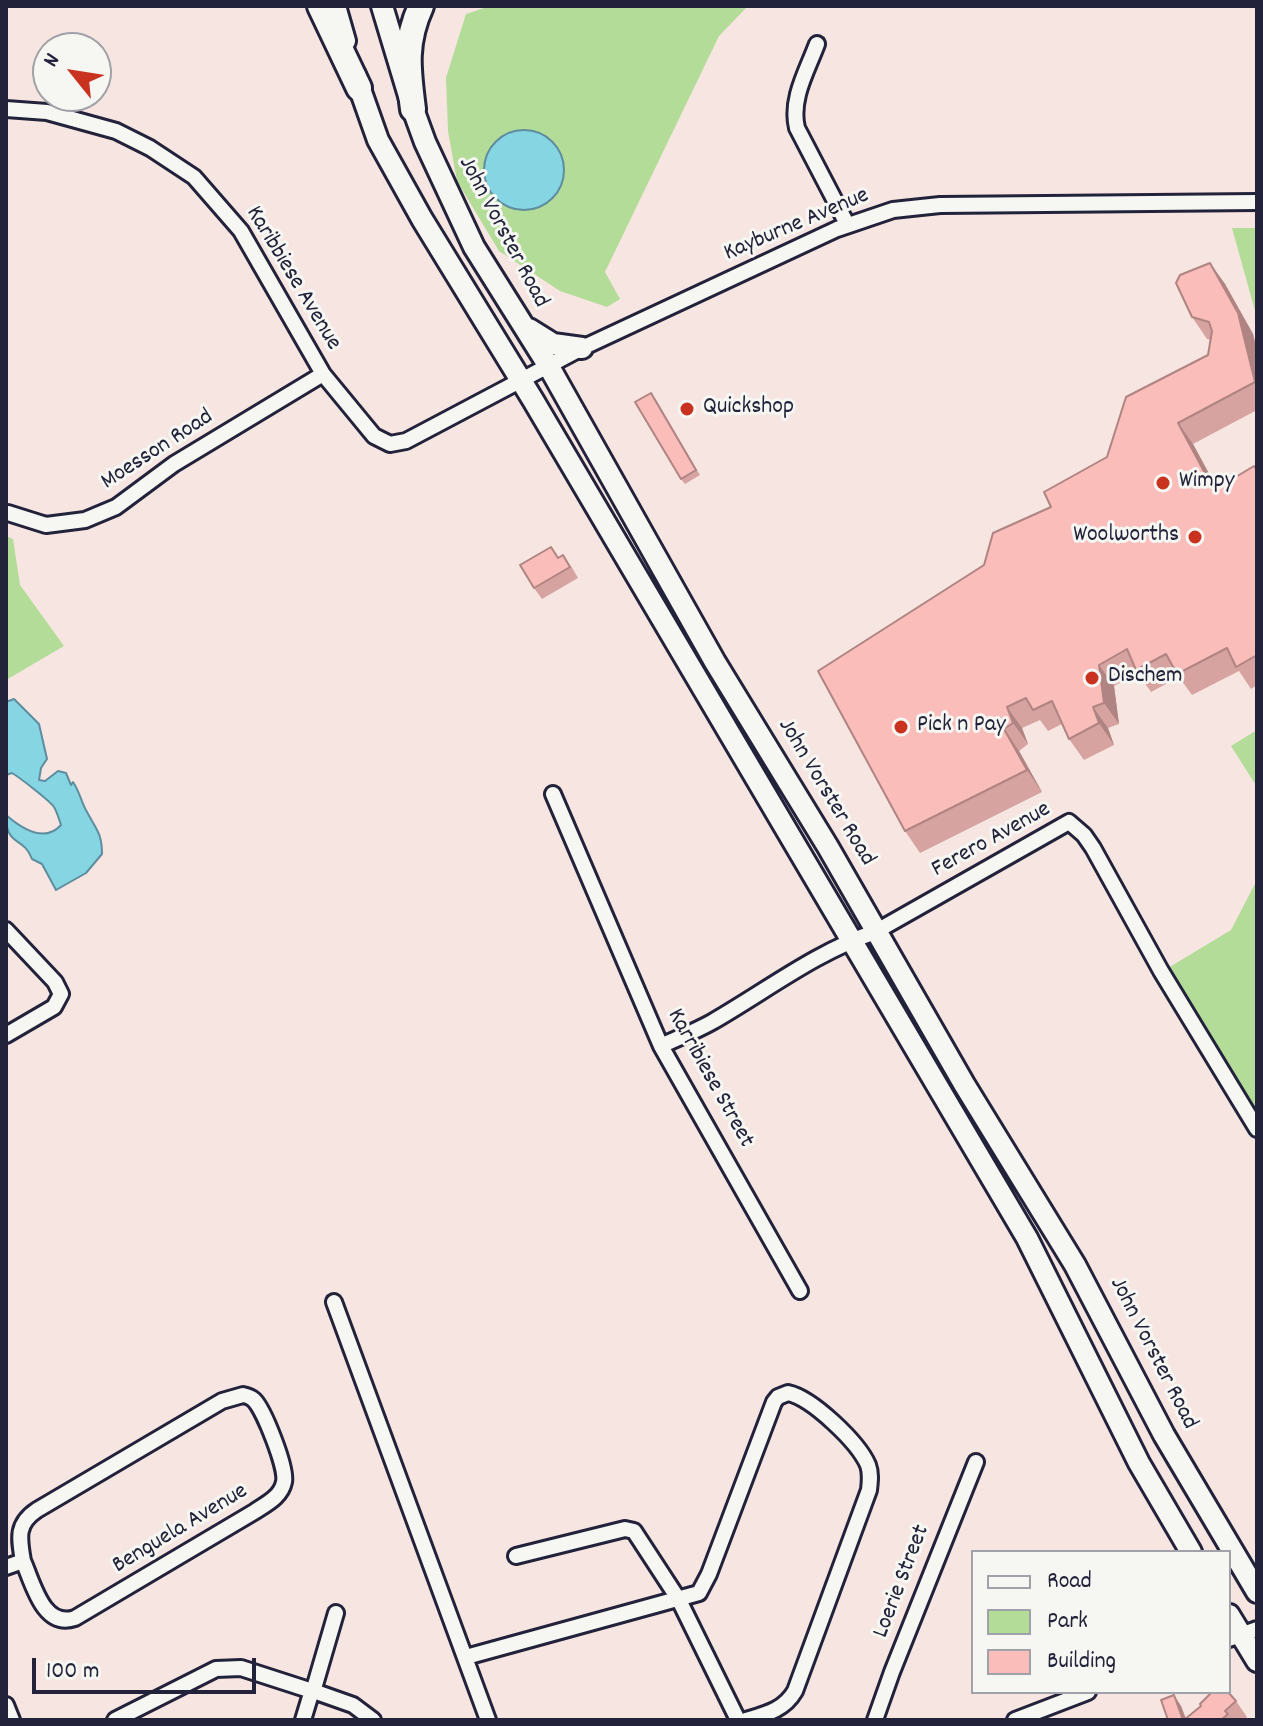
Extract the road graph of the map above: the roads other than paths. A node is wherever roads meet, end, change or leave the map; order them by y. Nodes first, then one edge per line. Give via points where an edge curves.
1 (320, 6) edge
2 (335, 6) edge
3 (382, 6) edge
4 (421, 6) edge
5 (817, 44) dead end
6 (359, 88) junction
7 (6, 109) edge
8 (413, 109) junction
9 (1257, 202) edge
10 (847, 224) junction
11 (516, 318) junction
12 (582, 348) junction
13 (548, 365) junction
14 (323, 374) junction
15 (520, 379) junction
16 (8, 513) edge
17 (553, 794) dead end
18 (6, 930) edge
19 (875, 932) junction
20 (851, 940) junction
21 (6, 1035) edge
22 (661, 1046) junction
23 (1257, 1129) edge
24 (800, 1291) dead end
25 (334, 1302) dead end
26 (976, 1462) dead end
27 (1190, 1550) edge
28 (516, 1556) dead end
29 (23, 1561) junction
30 (6, 1567) edge
31 (1257, 1592) edge
32 (679, 1600) junction
33 (336, 1613) dead end
34 (1231, 1618) edge
35 (1243, 1634) edge
36 (466, 1657) junction
37 (1257, 1661) edge
38 (312, 1691) junction
39 (1083, 1694) edge
40 (115, 1720) edge
41 (303, 1720) edge
42 (373, 1720) edge
43 (488, 1720) edge
44 (738, 1720) edge
45 (746, 1720) edge
46 (875, 1720) edge
47 (1015, 1720) edge

1 - 6 main road
2 - 6 main road
3 - 8 main road, John Vorster Road
4 - 8 main road via 407,55
5 - 10 street via 794,116
6 - 15 main road via 378,140
7 - 14 street, Karibbiese Avenue via 47,112 116,131 194,177 241,231
8 - 11 main road, John Vorster Road via 474,247
9 - 10 street, Kayburne Avenue via 940,205 893,210
10 - 12 street, Kayburne Avenue
11 - 12 main road via 553,344
11 - 13 main road, John Vorster Road
12 - 13 street, Kayburne Avenue
13 - 15 street, Kayburne Avenue
13 - 19 main road, John Vorster Road
14 - 15 street, Karibbiese Avenue via 374,436 390,444 406,441
14 - 16 street, Moesson Road via 174,464 116,507 85,520 46,525
15 - 20 main road
17 - 22 street, Karribiese Street
18 - 21 street via 61,994 54,1007
19 - 20 street, Ferero Avenue
19 - 23 street, Ferero Avenue via 1069,822 1093,848
19 - 31 main road, John Vorster Road via 1075,1265 1164,1435
20 - 22 street, Ferero Avenue
20 - 27 main road via 1027,1238 1123,1432
22 - 24 street, Karribiese Street
25 - 36 street
26 - 46 street, Loerie Street
28 - 32 street via 631,1530
29 - 29 street, Benguela Avenue via 44,1608 66,1621 274,1499 285,1478 282,1461 257,1404 243,1395 222,1401 28,1516 18,1534
29 - 30 street
32 - 36 street
32 - 44 street
32 - 45 street via 703,1588 774,1402 788,1393 805,1400 865,1460 869,1490 795,1691 776,1710
33 - 38 street
34 - 35 main road
35 - 37 main road
36 - 43 street
38 - 40 street via 241,1668 216,1669
38 - 41 street
38 - 42 street via 353,1705
39 - 47 street

